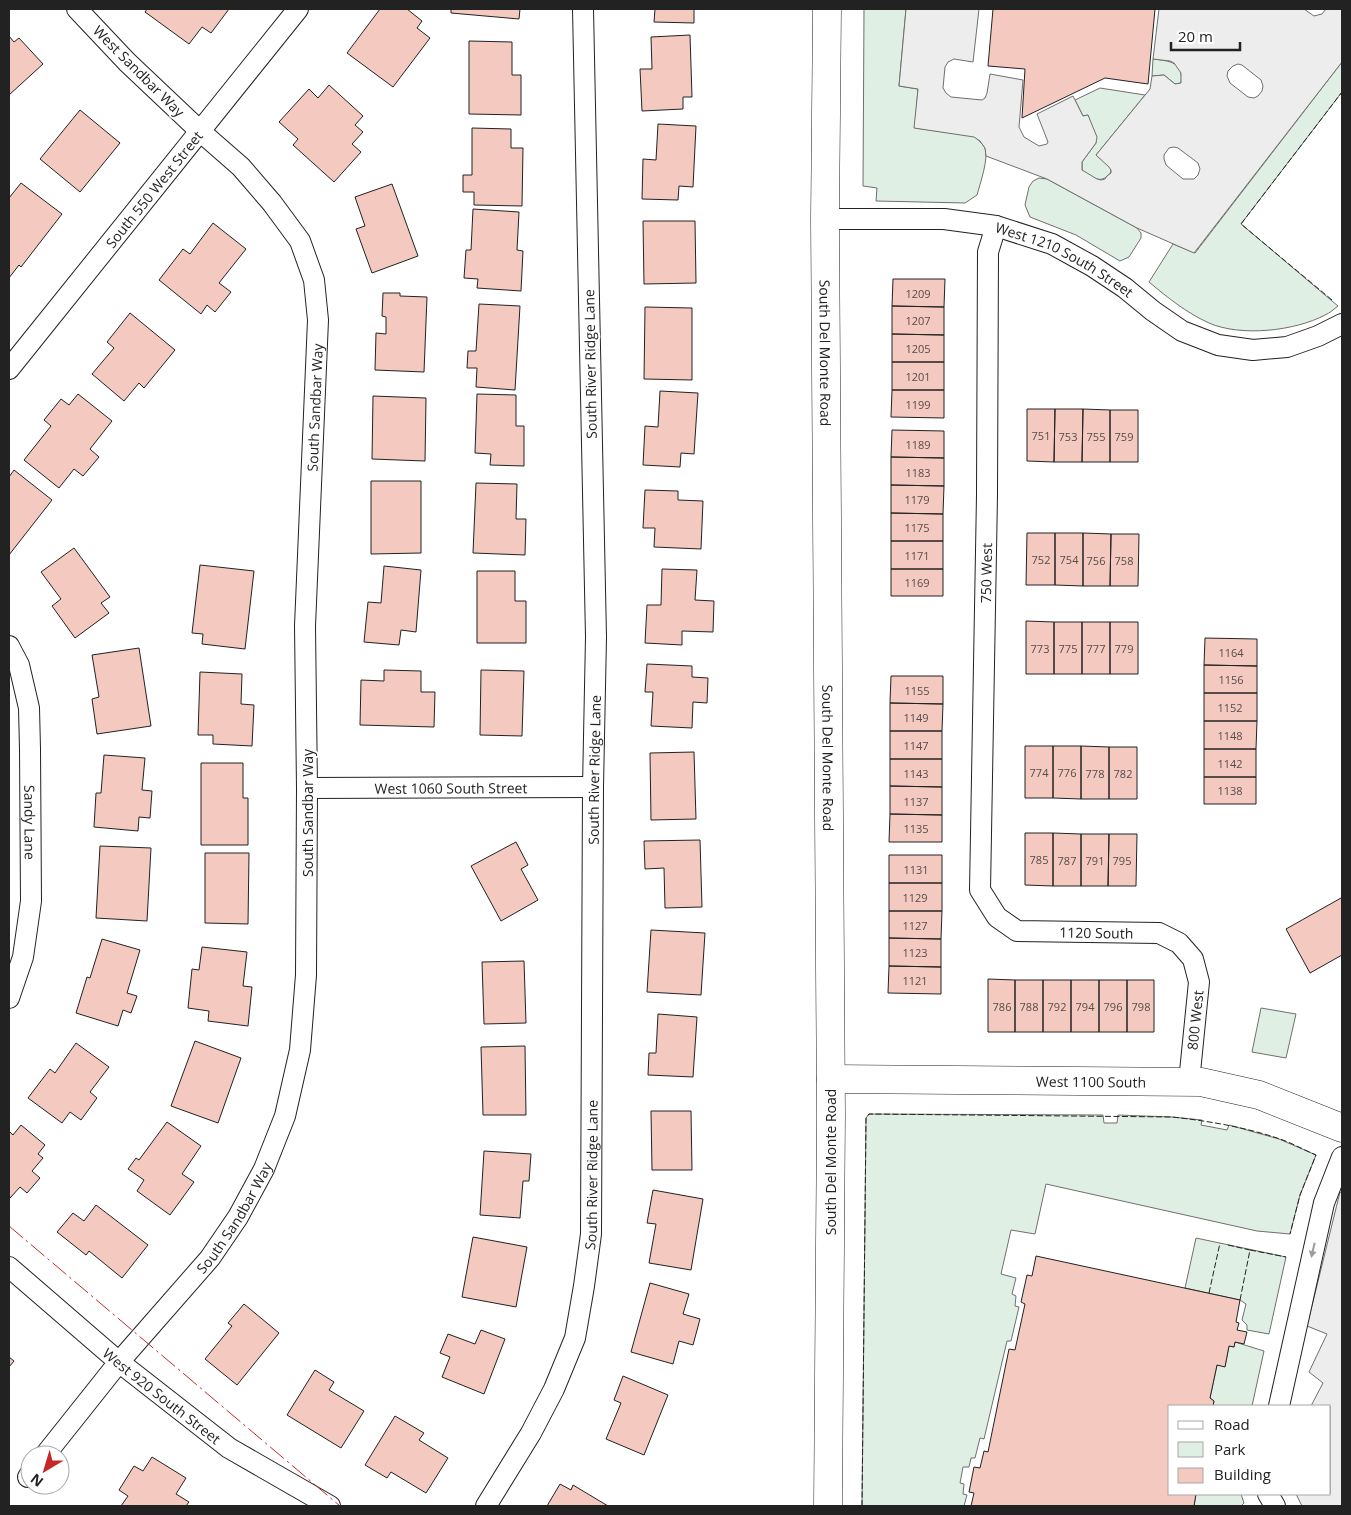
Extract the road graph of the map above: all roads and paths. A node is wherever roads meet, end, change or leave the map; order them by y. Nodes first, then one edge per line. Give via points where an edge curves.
1 (77, 9) edge
2 (298, 9) edge
3 (583, 9) edge
4 (827, 9) edge
5 (201, 132) junction
6 (825, 219) junction
7 (996, 226) junction
8 (1342, 324) edge
9 (9, 369) edge
10 (9, 646) edge
11 (593, 787) junction
12 (308, 788) junction
13 (997, 917) joint
14 (1192, 959) joint
15 (9, 998) edge
16 (831, 1079) junction
17 (1189, 1082) junction
18 (1342, 1128) edge
19 (1342, 1157) edge
20 (9, 1267) edge
21 (119, 1362) junction
22 (1279, 1405) edge
23 (53, 1445) edge
24 (330, 1506) edge
25 (486, 1506) edge
26 (828, 1506) edge

1 - 5 street, West Sandbar Way
2 - 5 street, South 550 West Street
3 - 11 street, South River Ridge Lane via 596,627
4 - 6 street, South Del Monte Road
5 - 9 street, South 550 West Street
5 - 12 street, South Sandbar Way via 241,167 272,204 300,241 314,280 318,320 305,626
6 - 7 street, West 1210 South Street via 944,219
6 - 16 street, South Del Monte Road
7 - 8 street, West 1210 South Street via 1052,244 1125,288 1182,331 1218,345 1253,350 1287,347
7 - 13 street, 750 West via 988,252 980,890
10 - 15 street, Sandy Lane via 19,665 29,708 31,863 31,901 23,957
11 - 12 street, West 1060 South Street
11 - 25 street, South River Ridge Lane via 591,1234 584,1286 575,1338 554,1389
12 - 21 street, South Sandbar Way via 306,975 300,1050 285,1116 264,1169 238,1217 210,1258
13 - 14 street, 1120 South via 1017,931 1159,933 1179,943
14 - 17 street, 800 West via 1199,982
16 - 17 street, West 1100 South
16 - 26 street, South Del Monte Road
17 - 18 street, West 1100 South via 1259,1095
19 -> 22 street via 1324,1203
20 - 21 street, West 920 South Street
21 - 23 street, South Sandbar Way
21 - 24 street, West 920 South Street via 229,1448

